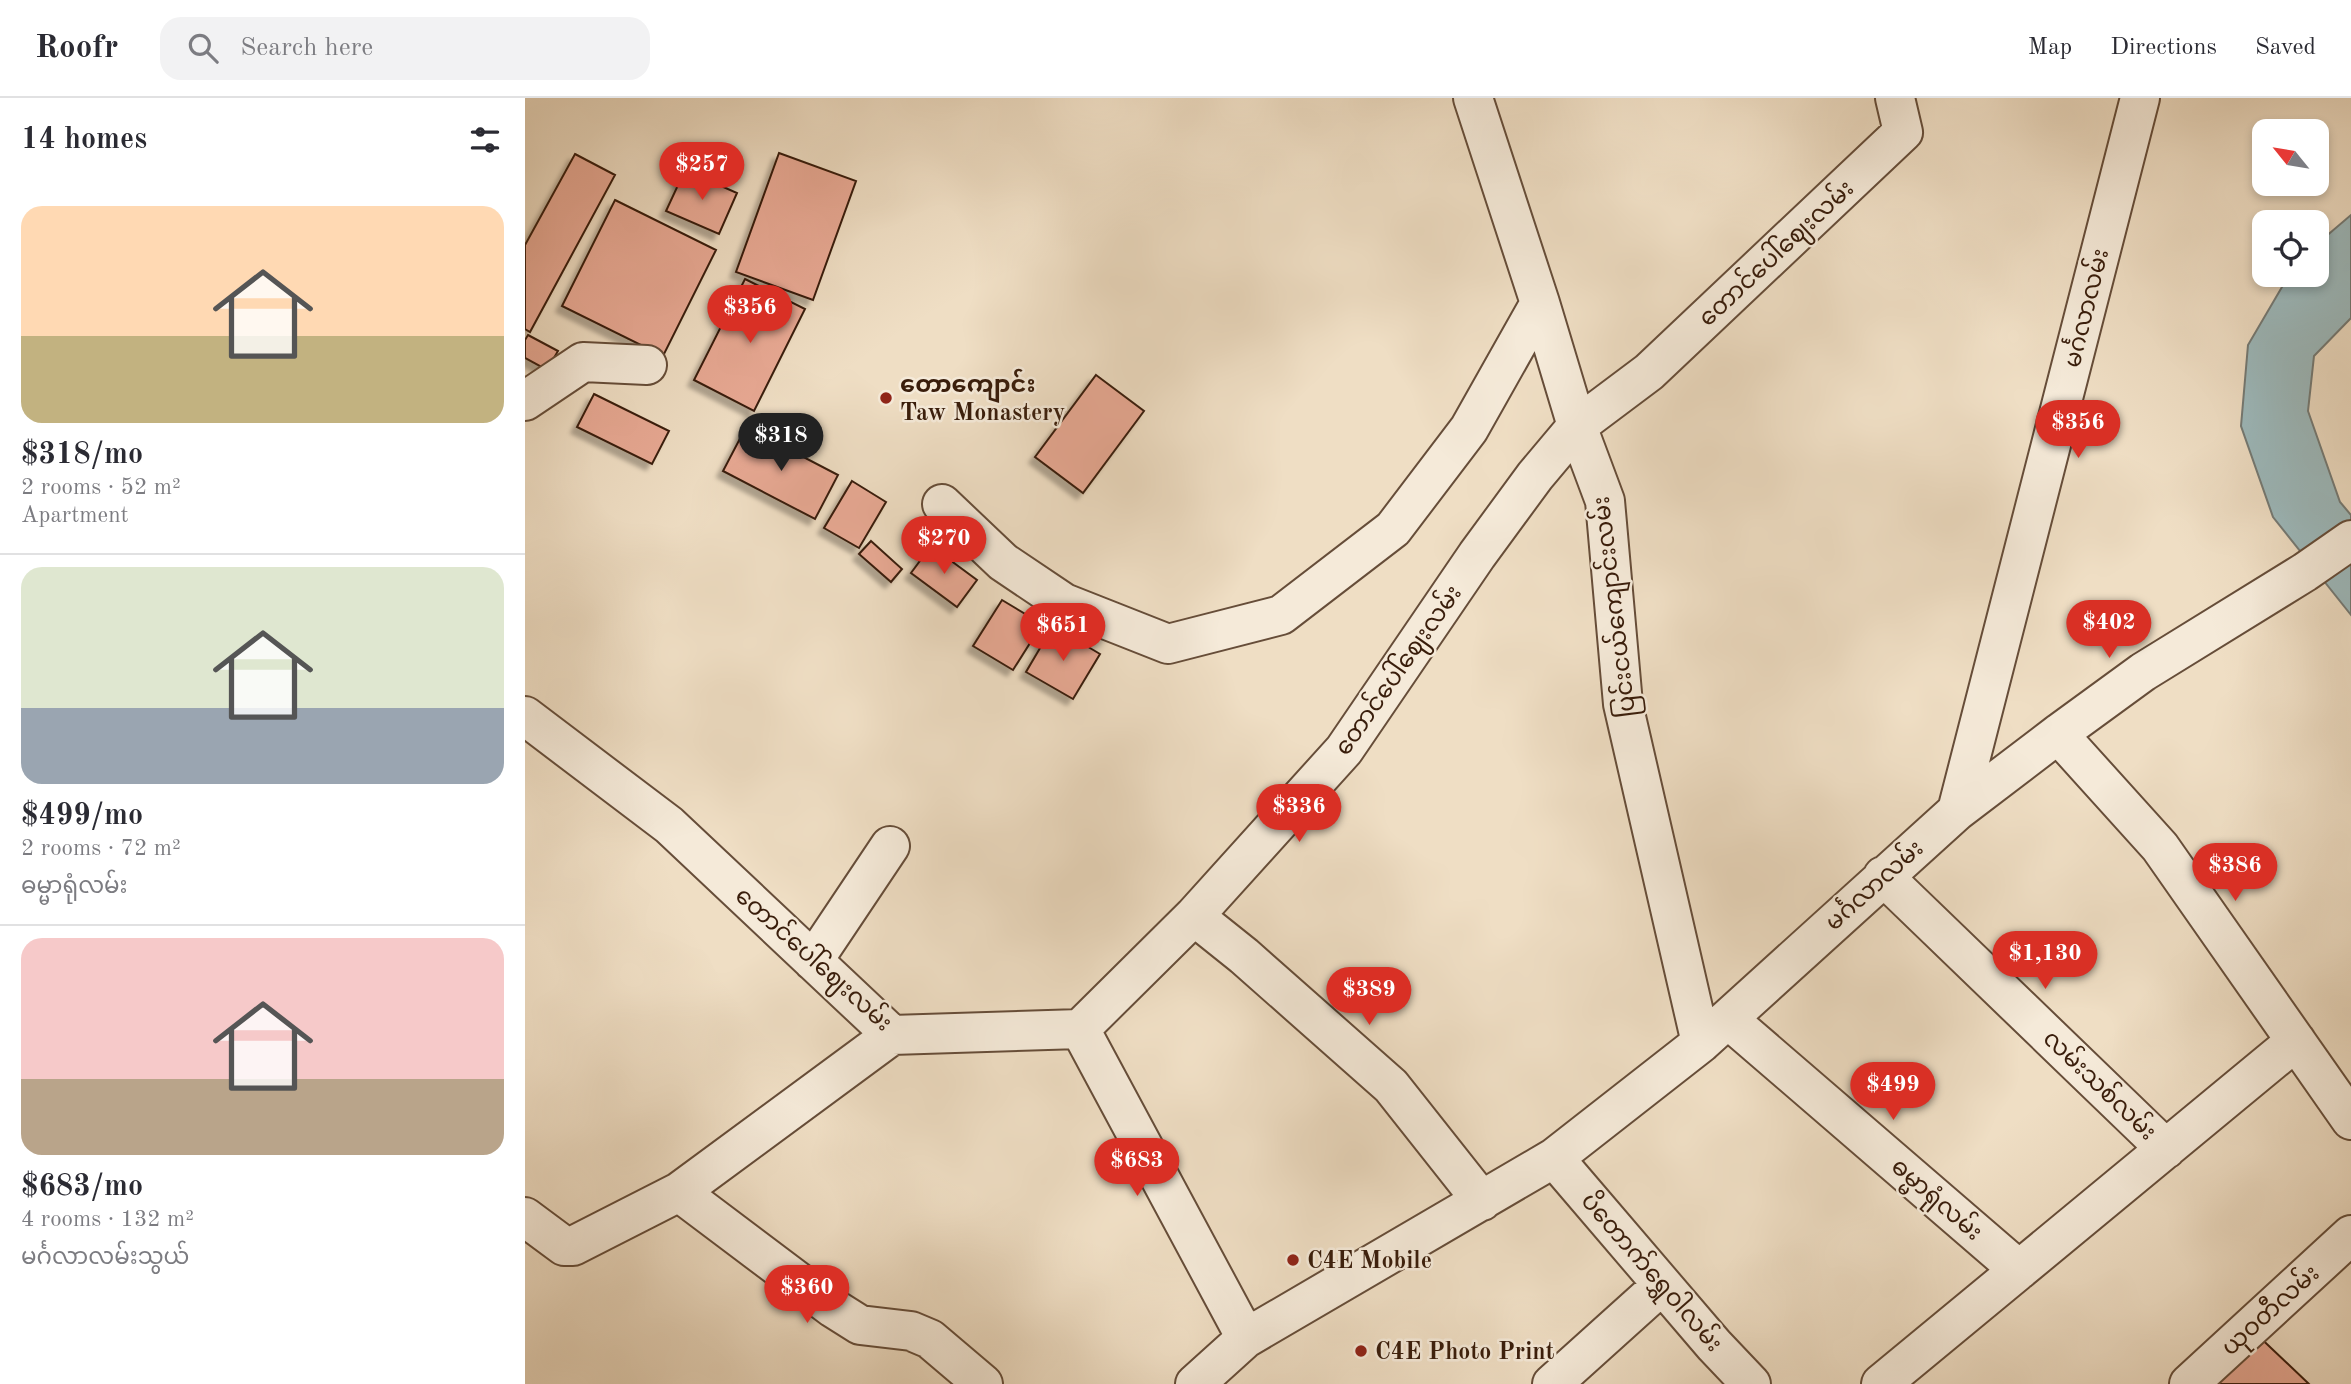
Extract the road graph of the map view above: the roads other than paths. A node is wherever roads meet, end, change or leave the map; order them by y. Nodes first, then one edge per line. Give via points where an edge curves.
1 (1473, 98) edge
2 (1895, 98) edge
3 (2140, 98) edge
4 (1540, 303) junction
5 (647, 365) dead end
6 (525, 401) edge
7 (1577, 426) junction
8 (942, 504) dead end
9 (2351, 540) edge
10 (525, 716) edge
11 (2058, 734) junction
12 (1957, 811) junction
13 (890, 846) dead end
14 (1883, 876) junction
15 (1194, 916) junction
16 (813, 961) junction
17 (1080, 1029) junction
18 (1714, 1031) junction
19 (892, 1034) junction
20 (2296, 1041) junction
21 (2351, 1120) edge
22 (2166, 1149) junction
23 (1554, 1158) junction
24 (679, 1192) junction
25 (1482, 1201) junction
26 (525, 1217) edge
27 (2351, 1236) edge
28 (2019, 1270) junction
29 (1662, 1285) junction
30 (1247, 1338) junction
31 (983, 1384) edge
32 (1195, 1384) edge
33 (1552, 1384) edge
34 (1751, 1384) edge
35 (1881, 1384) edge
36 (2189, 1384) edge

1 - 4 street, ပြင်းငယ်ကျောင်းလမ်း
2 - 7 street, တောင်ပေါ်ဈေးလမ်း via 1903,132 1649,372
3 - 12 street, မင်္ဂလာလမ်း
4 - 7 street, ပြင်းငယ်ကျောင်းလမ်း
4 - 8 street via 1469,429 1393,529 1281,615 1168,644 1064,603 1003,562
5 - 6 street via 583,362
7 - 15 street, တောင်ပေါ်ဈေးလမ်း via 1477,555 1344,750
7 - 18 street, ပြင်းငယ်ကျောင်းလမ်း via 1605,500 1623,704
9 - 11 street via 2143,672
10 - 16 street, တောင်ပေါ်ဈေးလမ်း via 669,825
11 - 12 street
11 - 20 street via 2160,847
12 - 14 street, မင်္ဂလာလမ်း
13 - 16 street
14 - 18 street, မင်္ဂလာလမ်း
14 - 22 street, လမ်းသစ်လမ်း
15 - 17 street, တောင်ပေါ်ဈေးလမ်း
15 - 25 street via 1391,1086
16 - 19 street, တောင်ပေါ်ဈေးလမ်း
17 - 19 street, တောင်ပေါ်ဈေးလမ်း
17 - 30 street
18 - 23 street, မင်္ဂလာလမ်း
18 - 28 street, ဓမ္မာရုံလမ်း
19 - 24 street
20 - 21 street
20 - 22 street
22 - 28 street
23 - 25 street, မင်္ဂလာလမ်း
23 - 29 street, ပိတောက်ရွှေဝါလမ်း
24 - 26 street via 569,1247
24 - 31 street via 860,1325 903,1330 930,1339
25 - 30 street, မင်္ဂလာလမ်း
27 - 36 street, ယုဝတီလမ်း
28 - 35 street
29 - 33 street
29 - 34 street, ပိတောက်ရွှေဝါလမ်း
30 - 32 street, မင်္ဂလာလမ်း

